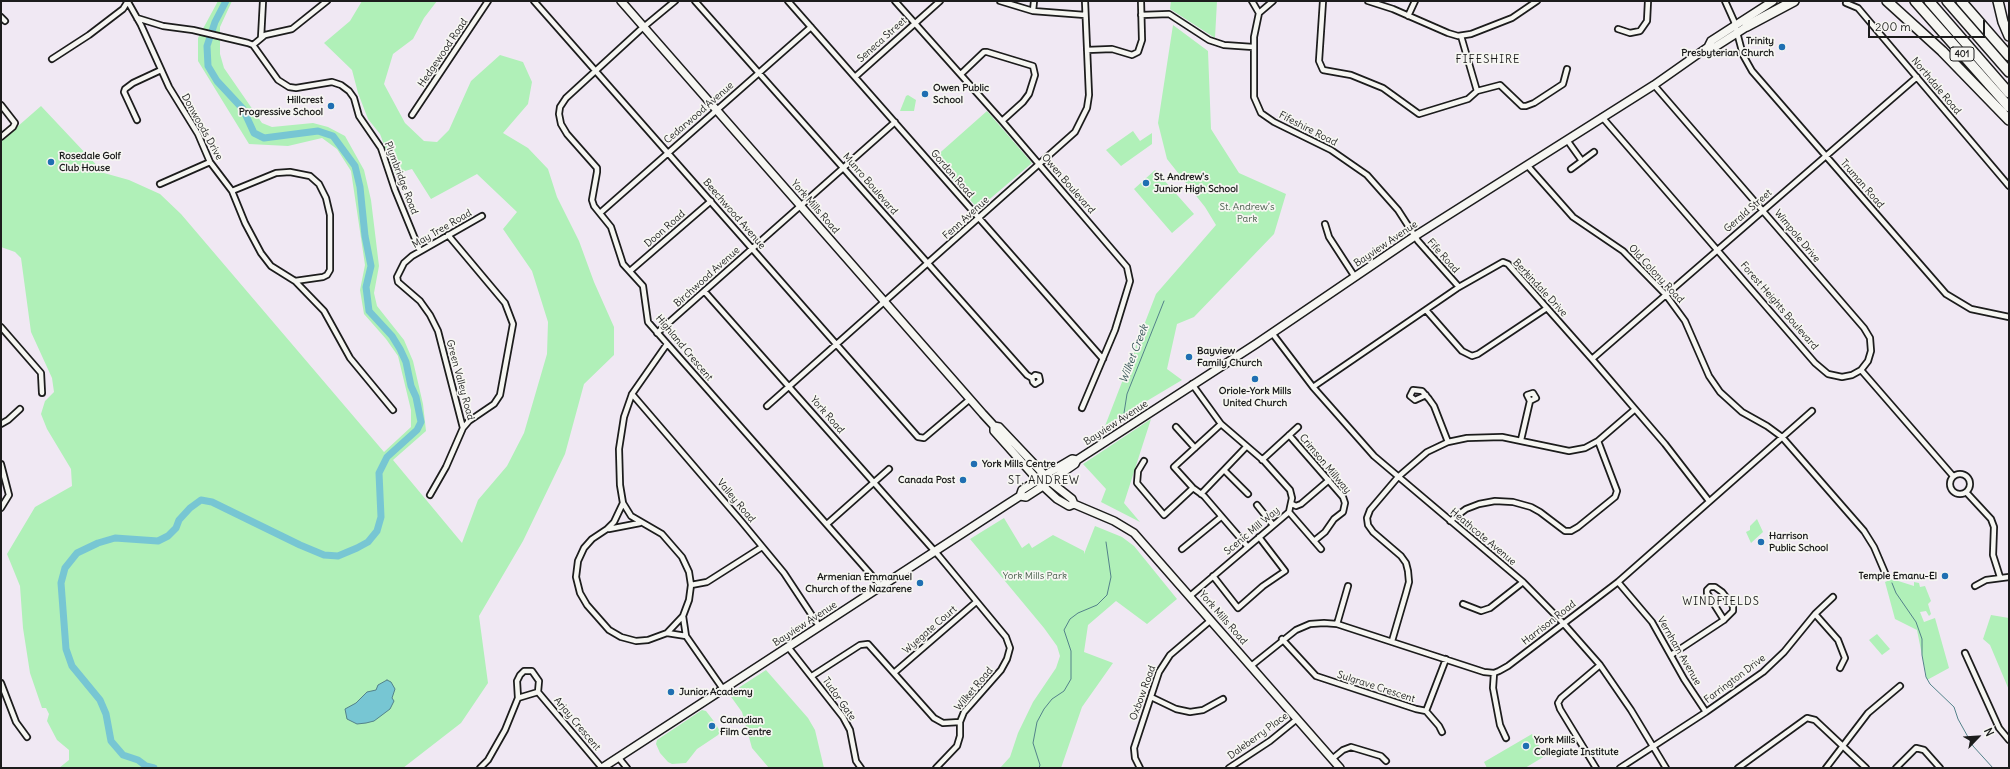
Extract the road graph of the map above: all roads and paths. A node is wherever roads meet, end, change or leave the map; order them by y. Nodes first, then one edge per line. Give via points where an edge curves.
1 (263, 1) edge
2 (327, 1) edge
3 (488, 1) edge
4 (534, 1) edge
5 (621, 1) edge
6 (675, 1) edge
7 (695, 1) edge
8 (788, 1) edge
9 (895, 1) edge
10 (940, 1) edge
11 (1000, 1) edge
12 (1034, 1) edge
13 (1085, 1) edge
14 (1141, 1) edge
15 (1252, 1) edge
16 (1273, 1) edge
17 (1323, 1) edge
18 (1368, 1) edge
19 (1415, 1) edge
20 (1537, 1) edge
21 (1648, 1) edge
22 (1725, 1) edge
23 (1773, 1) edge
24 (1786, 1) edge
25 (1794, 1) edge
26 (1887, 1) edge
27 (1912, 1) edge
28 (1915, 1) edge
29 (1929, 1) edge
30 (1946, 1) edge
31 (1961, 1) edge
32 (1998, 1) edge
33 (128, 2) edge
34 (1846, 3) dead end
35 (1033, 11) junction
36 (1259, 13) junction
37 (1085, 15) junction
38 (1142, 15) junction
39 (1408, 16) junction
40 (1, 17) edge
41 (137, 18) junction
42 (5, 21) dead end
43 (915, 23) junction
44 (1747, 26) junction
45 (644, 27) junction
46 (811, 27) junction
47 (1618, 29) dead end
48 (1736, 29) junction
49 (1942, 33) junction
50 (1461, 36) junction
51 (2009, 36) edge
52 (261, 38) junction
53 (252, 45) junction
54 (1253, 47) junction
55 (1087, 50) junction
56 (2009, 56) edge
57 (52, 59) dead end
58 (1567, 68) dead end
59 (161, 70) junction
60 (597, 70) junction
61 (2009, 72) edge
62 (759, 73) junction
63 (961, 74) junction
64 (855, 77) junction
65 (1917, 78) junction
66 (1654, 85) junction
67 (1477, 91) junction
68 (2009, 92) edge
69 (1, 105) edge
70 (2009, 107) edge
71 (717, 110) junction
72 (412, 116) dead end
73 (1602, 117) junction
74 (137, 120) dead end
75 (2009, 120) edge
76 (1002, 121) junction
77 (895, 122) junction
78 (1, 137) edge
79 (1567, 140) junction
80 (668, 152) junction
81 (1594, 152) dead end
82 (1825, 155) junction
83 (1582, 161) junction
84 (210, 162) junction
85 (1039, 165) junction
86 (1527, 165) junction
87 (844, 168) junction
88 (1571, 169) dead end
89 (160, 184) dead end
90 (2009, 186) edge
91 (232, 191) junction
92 (711, 201) junction
93 (800, 206) junction
94 (1763, 209) junction
95 (600, 213) junction
96 (482, 216) dead end
97 (978, 218) junction
98 (1325, 224) dead end
99 (448, 235) junction
100 (1415, 236) junction
101 (752, 249) junction
102 (1718, 249) junction
103 (420, 251) junction
104 (928, 264) junction
105 (630, 271) junction
106 (397, 277) joint
107 (1355, 277) junction
108 (295, 281) junction
109 (1459, 287) junction
110 (705, 292) junction
111 (1666, 295) junction
112 (886, 302) junction
113 (1546, 308) junction
114 (1426, 310) junction
115 (2009, 317) edge
116 (1, 327) edge
117 (657, 333) junction
118 (1272, 333) junction
119 (667, 344) junction
120 (838, 345) junction
121 (1103, 359) junction
122 (1592, 359) junction
123 (1861, 370) junction
124 (1032, 378) dead end
125 (1192, 384) junction
126 (790, 386) junction
127 (1313, 387) junction
128 (42, 393) dead end
129 (632, 394) junction
130 (1426, 395) dead end
131 (970, 399) junction
132 (1530, 401) dead end
133 (768, 406) dead end
134 (20, 408) dead end
135 (1082, 408) dead end
136 (393, 410) dead end
137 (1634, 410) junction
138 (1812, 411) dead end
139 (1, 424) edge
140 (1220, 424) junction
141 (994, 426) junction
142 (1298, 427) dead end
143 (463, 428) junction
144 (1176, 428) dead end
145 (1289, 435) junction
146 (1782, 438) junction
147 (1522, 440) junction
148 (1598, 441) junction
149 (1448, 442) junction
150 (1246, 447) junction
151 (1195, 448) junction
152 (1077, 460) junction
153 (1262, 460) junction
154 (1144, 461) dead end
155 (1, 464) edge
156 (890, 469) dead end
157 (1225, 470) junction
158 (1044, 476) junction
159 (1953, 476) junction
160 (1398, 477) junction
161 (1038, 480) junction
162 (1329, 480) junction
163 (1050, 481) junction
164 (874, 483) junction
165 (1043, 486) junction
166 (1194, 488) junction
167 (1966, 492) junction
168 (1201, 494) junction
169 (1248, 494) dead end
170 (430, 495) dead end
171 (1020, 496) junction
172 (1709, 501) junction
173 (623, 503) junction
174 (1074, 504) junction
175 (1292, 504) junction
176 (1258, 505) dead end
177 (1, 508) edge
178 (1289, 512) junction
179 (1221, 517) junction
180 (1450, 521) junction
181 (640, 523) junction
182 (827, 524) junction
183 (1273, 525) junction
184 (607, 530) junction
185 (1260, 537) junction
186 (1314, 541) junction
187 (1247, 546) junction
188 (762, 547) junction
189 (1182, 549) dead end
190 (1321, 549) dead end
191 (935, 552) junction
192 (1886, 575) dead end
193 (1213, 576) junction
194 (2000, 577) junction
195 (2009, 577) edge
196 (1523, 582) junction
197 (1618, 582) junction
198 (691, 585) junction
199 (881, 586) junction
200 (1348, 586) dead end
201 (1975, 586) dead end
202 (1190, 596) junction
203 (1833, 597) dead end
204 (976, 602) junction
205 (1463, 604) dead end
206 (1815, 614) junction
207 (683, 616) junction
208 (1211, 620) junction
209 (1724, 620) junction
210 (1563, 623) junction
211 (1337, 624) junction
212 (819, 626) junction
213 (667, 633) junction
214 (686, 636) junction
215 (1282, 639) junction
216 (1392, 641) junction
217 (788, 647) junction
218 (1965, 652) dead end
219 (1671, 655) junction
220 (1446, 659) junction
221 (1600, 665) junction
222 (1251, 666) junction
223 (1840, 668) dead end
224 (895, 672) junction
225 (1494, 673) junction
226 (812, 676) junction
227 (1, 683) edge
228 (1900, 686) dead end
229 (723, 689) junction
230 (538, 692) junction
231 (1151, 697) junction
232 (518, 698) junction
233 (1223, 699) dead end
234 (1426, 710) junction
235 (1706, 712) junction
236 (1297, 719) junction
237 (960, 722) junction
238 (1442, 732) dead end
239 (27, 737) dead end
240 (1506, 738) dead end
241 (2009, 740) edge
242 (1653, 746) junction
243 (1842, 746) junction
244 (618, 757) junction
245 (1332, 759) junction
246 (1386, 761) dead end
247 (1337, 767) edge
248 (480, 768) edge
249 (602, 768) edge
250 (627, 768) edge
251 (861, 768) edge
252 (936, 768) edge
253 (1140, 768) edge
254 (1229, 768) edge
255 (1596, 768) edge
256 (1620, 768) edge
257 (1666, 768) edge
258 (1738, 768) edge
259 (1826, 768) edge
260 (1866, 768) edge
261 (1896, 768) edge
262 (1940, 768) edge

1 - 52 street
2 - 52 street via 292,30
3 - 72 street, Hedgewood Road
4 - 60 street, Beechwood Avenue
5 - 45 main road, York Mills Road
6 - 45 street, Highland Crescent
7 - 62 street, Munro Boulevard
8 - 46 street, Gordon Road
9 - 43 street, Owen Boulevard
10 - 43 street, Seneca Street
11 - 35 street
12 - 35 street
13 - 37 street, Fenn Avenue
14 - 38 street
15 - 36 street
16 - 36 street
17 - 67 street via 1319,61 1323,70 1358,77 1383,88 1419,114 1468,99
18 - 39 street
19 - 39 street
20 - 50 street via 1512,18
21 - 47 street via 1647,21 1640,31 1630,33
22 - 48 street
23 - 48 main road, Bayview Avenue
24 - 44 main road, Bayview Avenue
25 - 44 highway
26 - 75 highway via 1942,51
27 - 49 highway
28 - 49 highway, 401
29 - 68 highway, 401
30 - 61 highway, 401
31 - 56 highway
32 - 51 highway via 2002,22
33 - 41 street, Donwoods Drive
33 - 57 street via 123,9 90,35
34 - 65 street, Northdale Road via 1858,8
35 - 37 street
36 - 54 street, Fifeshire Road
37 - 55 street, Fenn Avenue
38 - 54 street via 1169,14 1208,40 1224,45
38 - 55 street via 1141,44 1135,54 1128,55 1112,49
39 - 50 street via 1448,34
40 - 42 street
41 - 53 street
41 - 59 street, Donwoods Drive
43 - 63 street, Owen Boulevard
43 - 64 street, Seneca Street
44 - 48 main road, Bayview Avenue
45 - 60 street, Highland Crescent
45 - 71 main road, York Mills Road
46 - 62 street, Cedarwood Avenue
46 - 64 street, Gordon Road
48 - 66 main road, Bayview Avenue via 1715,47 1708,47
48 - 82 street, Truman Road via 1743,55 1752,71
49 - 70 highway, 401
50 - 67 street
52 - 53 street
53 - 103 street, Plymbridge Road via 283,85 296,88 332,82 349,91 354,98 359,116 381,148 394,190
54 - 100 street, Fifeshire Road via 1254,97 1262,113 1274,122 1331,150 1367,176 1398,210
55 - 85 street, Fenn Avenue via 1089,95 1083,118 1075,132
58 - 67 street via 1563,84 1526,106 1522,106 1500,85
59 - 74 street via 125,89 124,92
59 - 84 street, Donwoods Drive via 198,134
60 - 80 street, Beechwood Avenue
60 - 95 street, Highland Crescent via 566,98 559,114 567,134 597,168 592,200
62 - 71 street, Cedarwood Avenue
62 - 87 street, Munro Boulevard
63 - 76 street, Owen Boulevard
63 - 76 street via 984,52 1033,66 1035,75 1030,94
64 - 77 street, Gordon Road
65 - 82 street, Gerald Street
65 - 90 street, Northdale Road
66 - 73 main road, Bayview Avenue
66 - 94 street, Wimpole Drive
69 - 78 street via 15,123 13,128
71 - 80 street, Cedarwood Avenue
71 - 93 main road, York Mills Road
73 - 79 main road, Bayview Avenue
73 - 102 street, Forest Heights Boulevard
76 - 85 street, Owen Boulevard
77 - 87 street, Birchwood Avenue
77 - 97 street, Gordon Road
79 - 83 street
79 - 86 main road, Bayview Avenue
80 - 92 street, Beechwood Avenue
80 - 95 street, Cedarwood Avenue
81 - 83 street
82 - 94 street, Gerald Street
82 - 115 street, Truman Road via 1946,294 1971,309
83 - 88 street
84 - 89 street
84 - 91 street, Donwoods Drive
85 - 97 street, Fenn Avenue
85 - 121 street, Owen Boulevard via 1128,270 1130,281
86 - 100 main road, Bayview Avenue
86 - 111 street, Old Colony Road via 1573,217 1623,251
87 - 93 street, Birchwood Avenue
87 - 104 street, Munro Boulevard
91 - 108 street, Donwoods Drive via 245,224 261,253 271,266
91 - 108 street via 276,173 290,172 310,176 319,184 330,214 330,270 328,275
92 - 101 street, Beechwood Avenue
92 - 105 street, Doon Road
93 - 101 street, Birchwood Avenue
93 - 112 main road, York Mills Road
94 - 102 street, Gerald Street
94 - 123 street, Wimpole Drive via 1864,328 1870,338 1871,351 1868,361
95 - 105 street, Highland Crescent via 611,227 623,264
96 - 99 street, May Tree Road
97 - 104 street, Fenn Avenue
97 - 121 street, Gordon Road
98 - 107 street via 1329,237
99 - 103 street, May Tree Road
99 - 143 street via 505,303 513,324 500,395 494,404
100 - 107 main road, Bayview Avenue
100 - 109 street, Fife Road
101 - 110 street, Birchwood Avenue
101 - 120 street, Beechwood Avenue
102 - 111 street, Gerald Street
102 - 123 street, Forest Heights Boulevard via 1815,363 1828,374 1842,377
103 - 106 street, May Tree Road via 404,263
104 - 112 street, Fenn Avenue
104 - 124 street, Munro Boulevard
105 - 117 street, Highland Crescent via 643,286 647,318
106 - 143 street, Green Valley Road via 398,282 420,301 438,330
107 - 118 main road, Bayview Avenue
108 - 136 street, Donwoods Drive via 324,311 350,358
109 - 113 street, Berkindale Drive via 1502,262 1508,264
109 - 114 street, Berkindale Drive
110 - 117 street, Birchwood Avenue
110 - 126 street, York Road
111 - 122 street, Gerald Street
111 - 146 street, Old Colony Road via 1685,321 1709,376 1720,392 1742,412
112 - 120 street, Fenn Avenue
112 - 131 main road, York Mills Road
113 - 114 street via 1472,356 1462,351
113 - 122 street, Berkindale Drive
114 - 127 street, Berkindale Drive
116 - 128 street via 41,373
117 - 119 street, Highland Crescent
118 - 125 main road, Bayview Avenue
118 - 127 street, Heathcote Avenue
119 - 129 street
119 - 182 street, Highland Crescent
120 - 126 street, Fenn Avenue
120 - 131 street, Beechwood Avenue via 918,437 924,438
121 - 135 street, Owen Boulevard
122 - 137 street, Berkindale Drive
123 - 159 street
125 - 140 street, Scenic Mill Way
125 - 152 main road, Bayview Avenue
126 - 133 street, Fenn Avenue
126 - 164 street, York Road
127 - 160 street, Heathcote Avenue via 1374,456
129 - 173 street via 624,417 619,449
129 - 188 street, Valley Road
130 - 149 street via 1434,406
131 - 141 main road, York Mills Road
132 - 147 street
134 - 139 street
137 - 148 street
137 - 172 street, Berkindale Drive via 1665,444
138 - 146 street, Harrison Road
140 - 150 street, Scenic Mill Way
140 - 151 street
141 - 158 main road, York Mills Road via 999,427
141 - 161 main road, York Mills Road via 994,431
142 - 145 street, Crimson Millway
143 - 170 street, Green Valley Road
144 - 151 street
145 - 153 street, Crimson Millway
145 - 162 street, Crimson Millway
146 - 172 street, Harrison Road
146 - 192 street, Old Colony Road via 1864,531
147 - 148 street via 1569,451 1585,448
147 - 149 street via 1483,436
148 - 180 street via 1617,491 1615,497 1572,531 1565,531 1531,507 1513,502 1495,501 1479,504 1466,509
149 - 160 street via 1427,452
150 - 153 street, Scenic Mill Way
150 - 157 street
151 - 166 street via 1174,467
152 - 158 main road, Bayview Avenue via 1072,459
152 - 163 main road, Bayview Avenue
153 - 175 street, Scenic Mill Way via 1290,490
154 - 166 street via 1138,470 1137,481 1164,515
155 - 177 street via 9,495
156 - 164 street
157 - 168 street
157 - 169 street
158 - 161 main road, Bayview Avenue
158 - 163 main road, York Mills Road
159 - 167 street via 1950,485 1952,491 1960,494
159 - 167 street via 1959,474 1967,478 1970,484
160 - 180 street, Heathcote Avenue
160 - 216 street via 1370,510 1367,518 1373,532 1401,556 1408,571 1409,582
161 - 165 main road, York Mills Road
161 - 171 main road, Bayview Avenue via 1022,490
162 - 175 street via 1301,504
162 - 186 street, Crimson Millway via 1343,497 1345,508
163 - 165 main road, Bayview Avenue
163 - 174 main road, York Mills Road
164 - 182 street
164 - 191 street, York Road
165 - 171 main road, Bayview Avenue via 1026,497
165 - 174 main road, York Mills Road via 1063,503 1069,506
166 - 168 street
167 - 194 street via 1991,519 1994,527 1993,555
168 - 179 street
171 - 191 main road, Bayview Avenue
172 - 197 street, Harrison Road
173 - 181 street via 631,516
173 - 184 street
174 - 202 main road, York Mills Road via 1114,521 1134,533
175 - 178 street, Scenic Mill Way
176 - 183 street
178 - 183 street, Scenic Mill Way
178 - 186 street
179 - 187 street
179 - 189 street
180 - 196 street, Heathcote Avenue
181 - 184 street via 625,524
181 - 198 street via 662,534 682,557 689,572
182 - 199 street, Highland Crescent
183 - 185 street, Scenic Mill Way
184 - 213 street via 592,539 584,548 578,562 576,577 580,594 609,630 621,637 636,641 648,640
185 - 187 street, Scenic Mill Way
185 - 193 street via 1285,570 1238,608
186 - 190 street
187 - 193 street, Scenic Mill Way
188 - 198 street via 707,582
188 - 212 street, Valley Road
191 - 199 main road, Bayview Avenue
191 - 204 street, Wilket Road
193 - 202 street, Scenic Mill Way
194 - 195 street
194 - 201 street
196 - 205 street via 1490,608 1481,611
196 - 210 street, Heathcote Avenue
197 - 210 street, Harrison Road
197 - 219 street, Vernham Avenue via 1652,622
198 - 207 street via 690,600
199 - 212 main road, Bayview Avenue
200 - 211 street
202 - 208 main road, York Mills Road
203 - 206 street, Farrington Drive
204 - 224 street, Wyegate Court
204 - 237 street, Wilket Road via 1006,637 1010,651 1001,670 968,707
206 - 223 street via 1838,640 1845,658
206 - 235 street, Farrington Drive via 1784,652 1763,672
207 - 213 street
207 - 214 street
208 - 222 main road, York Mills Road
208 - 231 street, Oxbow Road via 1170,655 1159,672
209 - 209 street via 1707,593 1710,588 1715,587 1722,592 1732,606 1733,611
209 - 219 street
210 - 221 street, Heathcote Avenue
210 - 225 street, Harrison Road via 1508,666
211 - 215 street via 1303,626
211 - 216 street
212 - 217 main road, Bayview Avenue
213 - 214 street
214 - 229 street
215 - 222 street
215 - 234 street, Sulgrave Crescent via 1316,676
216 - 220 street
217 - 226 street, Tudor Gate
217 - 229 main road, Bayview Avenue
218 - 241 street via 1999,728
219 - 235 street, Vernham Avenue
220 - 225 street
220 - 234 street, Sulgrave Crescent
221 - 242 street, Heathcote Avenue
221 - 255 street via 1558,703
222 - 236 main road, York Mills Road
224 - 226 street, Wilket Road via 871,645 864,643
224 - 237 street, Wilket Road via 934,718 943,723
225 - 240 street via 1493,688 1500,725
226 - 251 street, Tudor Gate via 847,723 856,761
227 - 239 street via 16,722
228 - 243 street via 1868,713
229 - 244 main road, Bayview Avenue
230 - 232 street
230 - 232 street, Arjay Crescent via 539,681 536,675 532,671 524,671 517,681
230 - 249 street, Arjay Crescent
231 - 233 street via 1176,709 1190,712 1202,710
231 - 253 street, Oxbow Road via 1134,748
232 - 248 street, Arjay Crescent via 505,730 488,760
234 - 238 street
235 - 242 street, Farrington Drive
236 - 245 main road, York Mills Road
236 - 254 street, Daleberry Place via 1270,741
237 - 252 street via 957,746
242 - 256 street, Farrington Drive
242 - 257 street, Heathcote Avenue
243 - 258 street via 1815,720 1807,718
243 - 259 street
243 - 260 street
244 - 249 main road, Bayview Avenue
244 - 250 street
245 - 246 street via 1351,747 1381,756
245 - 247 main road, York Mills Road
261 - 262 street via 1916,748 1924,750

